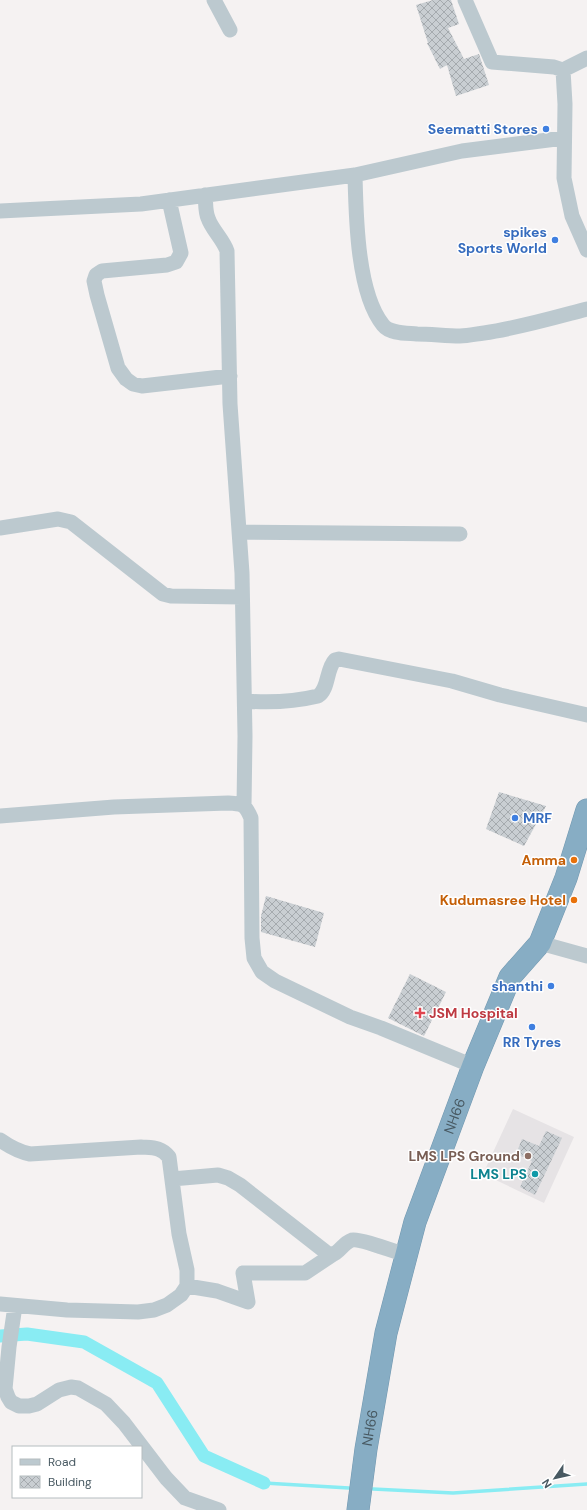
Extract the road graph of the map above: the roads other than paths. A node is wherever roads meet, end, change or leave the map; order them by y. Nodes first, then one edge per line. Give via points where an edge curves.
1 (214, 0) edge
2 (465, 0) edge
3 (230, 30) dead end
4 (587, 58) edge
5 (564, 70) junction
6 (564, 138) junction
7 (355, 175) junction
8 (205, 195) junction
9 (169, 200) junction
10 (0, 211) edge
11 (587, 250) edge
12 (587, 309) edge
13 (230, 376) junction
14 (0, 528) edge
15 (239, 532) junction
16 (460, 534) dead end
17 (242, 597) junction
18 (245, 702) junction
19 (587, 715) edge
20 (244, 806) junction
21 (587, 810) edge
22 (0, 816) edge
23 (540, 943) junction
24 (587, 956) edge
25 (472, 1066) junction
26 (0, 1140) edge
27 (172, 1179) junction
28 (332, 1255) junction
29 (406, 1255) junction
30 (187, 1286) junction
31 (0, 1304) edge
32 (15, 1306) junction
33 (6, 1346) edge
34 (142, 1446) edge
35 (142, 1447) edge
36 (184, 1504) edge
37 (219, 1510) edge
38 (358, 1510) edge

1 - 3 street
2 - 5 street via 492,62
4 - 5 street
5 - 6 street
6 - 7 street via 462,151
6 - 11 street via 564,178 572,216
7 - 8 street
7 - 12 street via 356,216 362,268 376,313 384,326 392,331 460,336 509,330
8 - 9 street
8 - 13 street via 207,216 227,251
9 - 10 street via 141,204
9 - 13 street via 181,253 176,262 102,271 96,275 94,281 118,368 126,379 142,386
13 - 15 street
14 - 17 street via 58,519 71,522 163,594
15 - 16 street
15 - 17 street
17 - 18 street
18 - 19 street via 284,702 318,696 324,688 331,664 339,659 452,681
18 - 20 street
20 - 22 street via 228,802
20 - 25 street via 251,818 254,958 262,972 350,1017
21 - 23 highway, NH66 / NH66 via 566,878
23 - 24 street
23 - 25 highway, NH66 / NH66 via 510,978
25 - 29 highway, NH66 / NH66 via 415,1222
26 - 27 street via 9,1147 30,1154 141,1147 157,1149 169,1157
27 - 28 street via 218,1175 228,1178
27 - 30 street
28 - 29 street via 347,1243 356,1240
28 - 30 street via 305,1273 243,1273 248,1302 217,1291
29 - 38 highway, NH66 / NH66 via 386,1333
30 - 32 street via 181,1295 167,1305 138,1312
31 - 32 street
32 - 33 street
33 - 34 street via 5,1389 11,1402 19,1406 29,1406 59,1390 78,1388 106,1404
35 - 36 street
36 - 37 street

